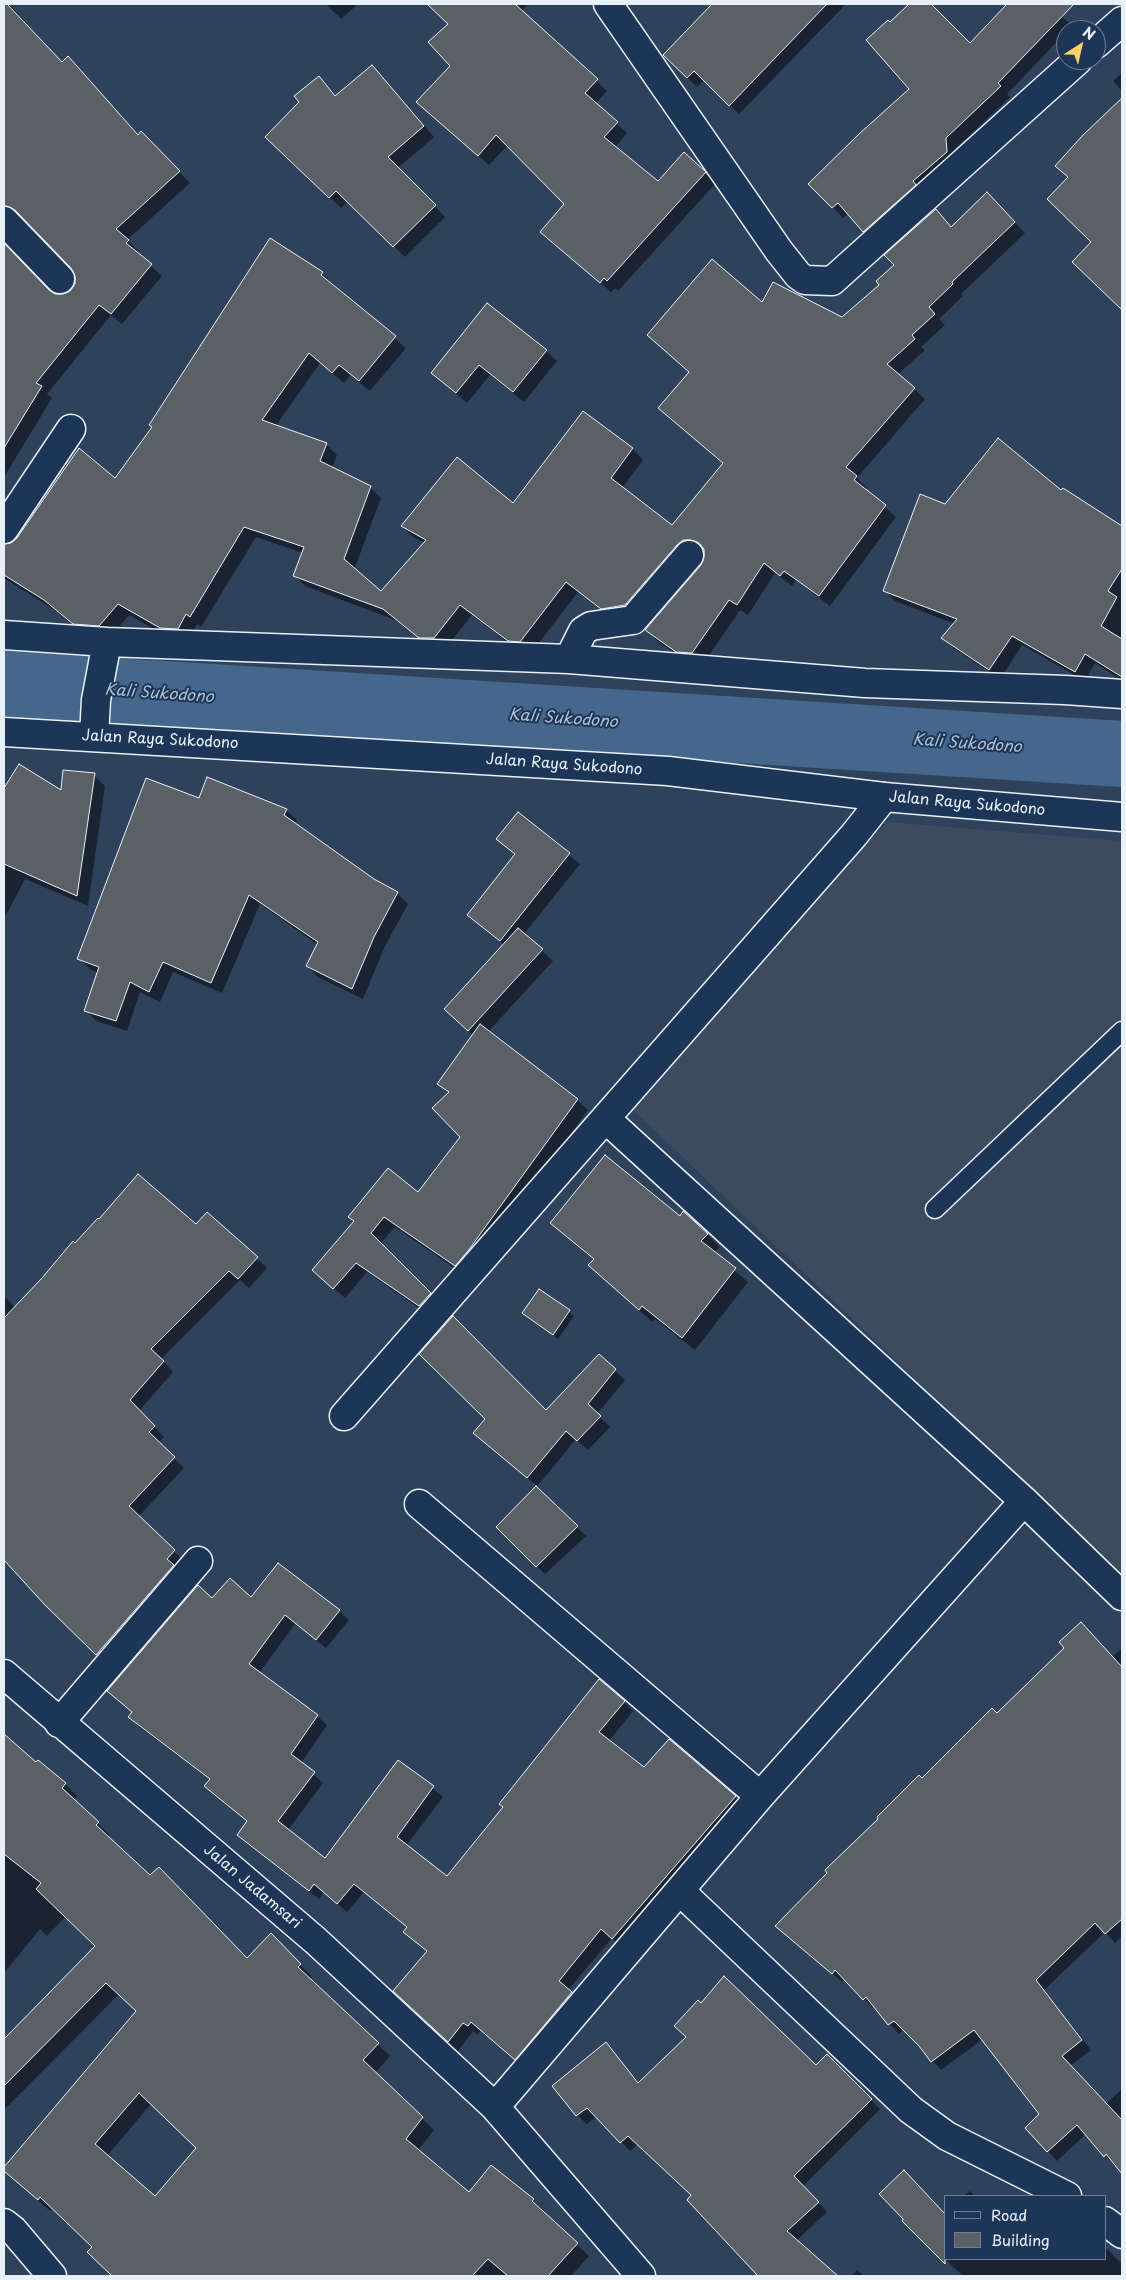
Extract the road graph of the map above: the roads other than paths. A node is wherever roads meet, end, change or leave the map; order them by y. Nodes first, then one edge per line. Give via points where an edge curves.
1 (608, 4) edge
2 (1122, 21) edge
3 (1106, 35) edge
4 (1067, 70) edge
5 (4, 221) edge
6 (60, 279) dead end
7 (71, 429) dead end
8 (4, 529) edge
9 (689, 555) dead end
10 (4, 634) edge
11 (105, 653) junction
12 (569, 659) junction
13 (1122, 694) edge
14 (4, 732) edge
15 (94, 736) junction
16 (884, 797) junction
17 (1122, 817) edge
18 (1122, 1031) edge
19 (606, 1119) junction
20 (935, 1209) dead end
21 (344, 1416) dead end
22 (1024, 1501) junction
23 (419, 1504) dead end
24 (198, 1561) dead end
25 (1122, 1596) edge
26 (4, 1674) edge
27 (59, 1723) junction
28 (760, 1796) junction
29 (680, 1891) junction
30 (495, 2107) junction
31 (1065, 2195) edge
32 (1106, 2222) edge
33 (7, 2231) edge
34 (1122, 2234) edge
35 (52, 2276) edge
36 (640, 2276) edge

1 - 4 street via 779,251 805,280 832,281
2 - 3 street
5 - 6 street
7 - 8 street
9 - 12 street via 634,620 591,626 583,631
10 - 11 street
11 - 12 street
11 - 15 street via 96,700
12 - 13 street via 864,683
14 - 15 street, Jalan Raya Sukodono
15 - 16 street, Jalan Raya Sukodono via 668,772
16 - 17 street, Jalan Raya Sukodono
16 - 19 street
18 - 20 lane
19 - 21 street
19 - 22 street
22 - 25 street
22 - 28 street
23 - 28 street
24 - 27 street
26 - 27 street, Jalan Jadamsari
27 - 30 street, Jalan Jadamsari via 316,1941
28 - 29 street
29 - 30 street
29 - 31 street via 911,2110 947,2136
30 - 36 street, Jalan Jadamsari
32 - 34 street
33 - 35 street

